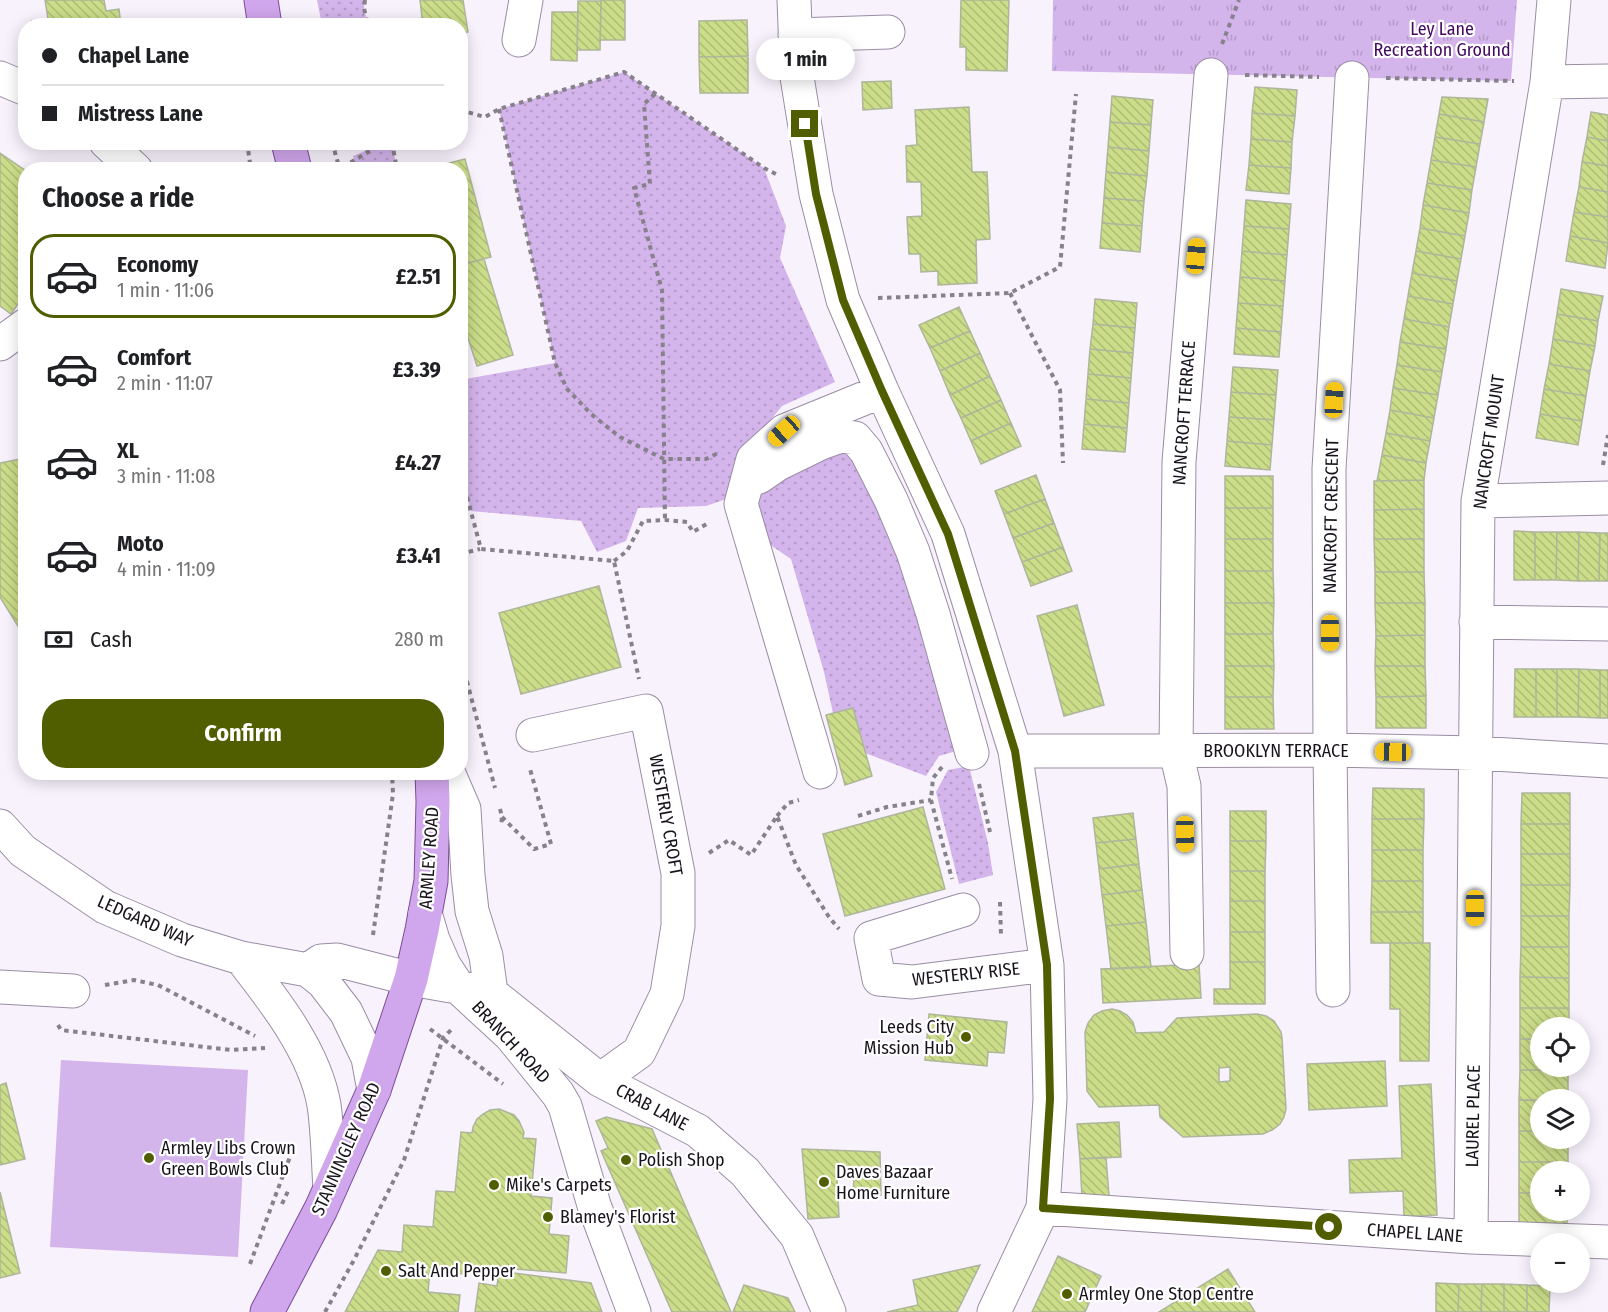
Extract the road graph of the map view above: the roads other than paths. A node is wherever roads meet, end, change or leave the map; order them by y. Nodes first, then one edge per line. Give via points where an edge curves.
1 (261, 0) edge
2 (526, 0) edge
3 (794, 0) edge
4 (1554, 0) edge
5 (264, 18) edge
6 (888, 32) dead end
7 (795, 34) junction
8 (519, 40) dead end
9 (1211, 75) road end
10 (0, 78) edge
11 (1352, 78) dead end
12 (1608, 81) edge
13 (1547, 82) junction
14 (18, 86) edge
15 (115, 150) edge
16 (127, 162) edge
17 (18, 331) edge
18 (0, 344) edge
19 (882, 391) junction
20 (759, 477) dead end
21 (1608, 498) edge
22 (1478, 501) junction
23 (1476, 622) junction
24 (1608, 624) edge
25 (533, 735) road end
26 (1330, 750) junction
27 (1015, 751) junction
28 (1176, 752) junction
29 (972, 753) road end
30 (1476, 753) junction
31 (1608, 761) edge
32 (820, 772) dead end
33 (432, 780) edge
34 (451, 780) edge
35 (0, 826) edge
36 (958, 897) road end
37 (425, 913) junction
38 (1187, 952) dead end
39 (241, 958) junction
40 (1047, 965) junction
41 (308, 969) junction
42 (411, 979) junction
43 (0, 987) edge
44 (459, 987) junction
45 (1333, 990) dead end
46 (73, 991) road end
47 (491, 993) junction
48 (1474, 996) joint
49 (600, 1080) junction
50 (374, 1090) junction
51 (558, 1094) junction
52 (330, 1188) junction
53 (1043, 1208) junction
54 (1471, 1237) junction
55 (1608, 1242) edge
56 (267, 1312) edge
57 (634, 1312) edge
58 (829, 1312) edge
59 (994, 1312) edge

1 - 5 main road
2 - 8 street
3 - 7 street
4 - 13 street, NANCROFT MOUNT
6 - 7 street
7 - 19 street via 797,77 816,194 843,300
9 - 28 street, NANCROFT TERRACE via 1179,462
10 - 14 street
11 - 26 street, NANCROFT CRESCENT via 1329,469
12 - 13 street
13 - 22 street, NANCROFT MOUNT
15 - 16 street
17 - 18 street
19 - 27 street via 948,534
19 - 32 street via 784,431 753,459 741,504
20 - 29 street via 778,464 841,436 855,438 866,452 913,552
21 - 22 street
22 - 23 street, NANCROFT MOUNT
23 - 24 street
23 - 30 street, NANCROFT MOUNT
25 - 49 street, WESTERLY CROFT via 646,711 678,873 678,926 666,994 639,1052
26 - 28 street, BROOKLYN TERRACE
26 - 30 street, BROOKLYN TERRACE
26 - 45 street, NANCROFT CRESCENT
27 - 28 street, BROOKLYN TERRACE
27 - 40 street
28 - 38 street, NANCROFT TERRACE via 1184,786
30 - 31 street, BROOKLYN TERRACE
30 - 48 street, NANCROFT MOUNT
33 - 37 main road, ARMLEY ROAD via 431,881
34 - 47 street via 464,809 472,911 486,956
35 - 39 street, LEDGARD WAY via 22,851 105,907 182,940
36 - 40 street, WESTERLY RISE via 871,938 879,979 912,982
37 - 42 main road, ARMLEY ROAD
37 - 44 street, BRANCH ROAD via 444,964
39 - 41 street, LEDGARD WAY
39 - 52 street via 274,1000 315,1074 324,1104
40 - 53 street via 1050,1099
41 - 42 street, LEDGARD WAY via 321,961 337,960
41 - 50 street via 346,1012 368,1058
42 - 44 street, CRAB LANE
42 - 50 main road, STANNINGLEY ROAD
43 - 46 street
44 - 47 street, CRAB LANE
44 - 51 street, BRANCH ROAD via 510,1036
47 - 49 street, CRAB LANE
48 - 54 street, LAUREL PLACE
49 - 51 street via 584,1080
49 - 58 street, CRAB LANE via 698,1131 745,1172 797,1236
50 - 52 main road, STANNINGLEY ROAD
51 - 57 street, BRANCH ROAD
52 - 56 main road, STANNINGLEY ROAD
53 - 54 street, CHAPEL LANE
53 - 59 street
54 - 55 street, CHAPEL LANE

